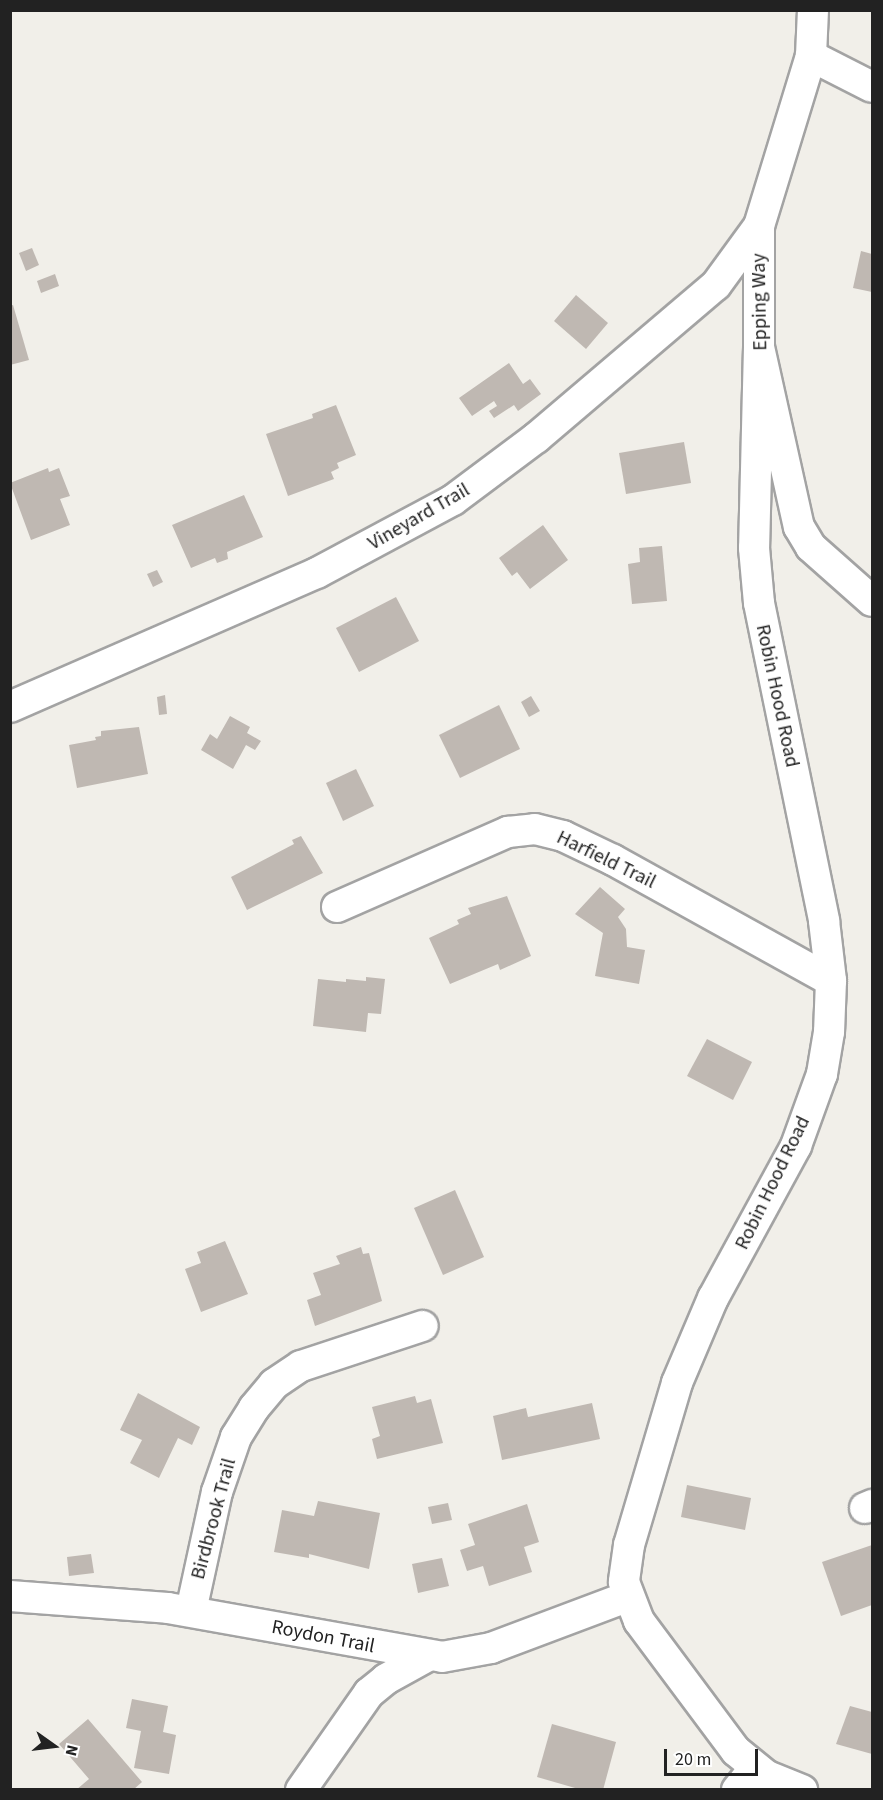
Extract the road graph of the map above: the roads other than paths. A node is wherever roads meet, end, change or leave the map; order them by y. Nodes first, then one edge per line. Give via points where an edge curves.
1 (813, 10) edge
2 (811, 56) junction
3 (873, 87) edge
4 (759, 226) junction
5 (759, 347) junction
6 (873, 601) edge
7 (10, 707) edge
8 (337, 906) dead end
9 (831, 981) junction
10 (423, 1326) dead end
11 (10, 1596) edge
12 (627, 1597) junction
13 (191, 1611) junction
14 (426, 1657) junction
15 (746, 1779) edge
16 (302, 1790) edge
17 (802, 1790) edge

1 - 2 street, Epping Way
2 - 3 street
2 - 4 street, Epping Way
4 - 5 street, Epping Way
4 - 7 street, Vineyard Trail via 716,285 537,438 453,500 317,573
5 - 6 street, Epping Way via 799,528 811,547
5 - 9 street, Robin Hood Road via 754,548 759,603 808,836
8 - 9 street, Harfield Trail via 508,832 535,829 562,836 613,860
9 - 12 street, Robin Hood Road via 830,1032 822,1074 806,1120 769,1200 713,1298 677,1383 629,1545 624,1567
10 - 13 street, Birdbrook Trail via 301,1366 274,1384 254,1408 236,1437 217,1492
11 - 13 street, Roydon Trail
12 - 14 street, Roydon Trail via 491,1648
12 - 15 street, Robin Hood Road via 639,1621 736,1750
13 - 14 street, Roydon Trail
14 - 16 street via 369,1693
15 - 17 street, Robin Hood Road via 779,1782

